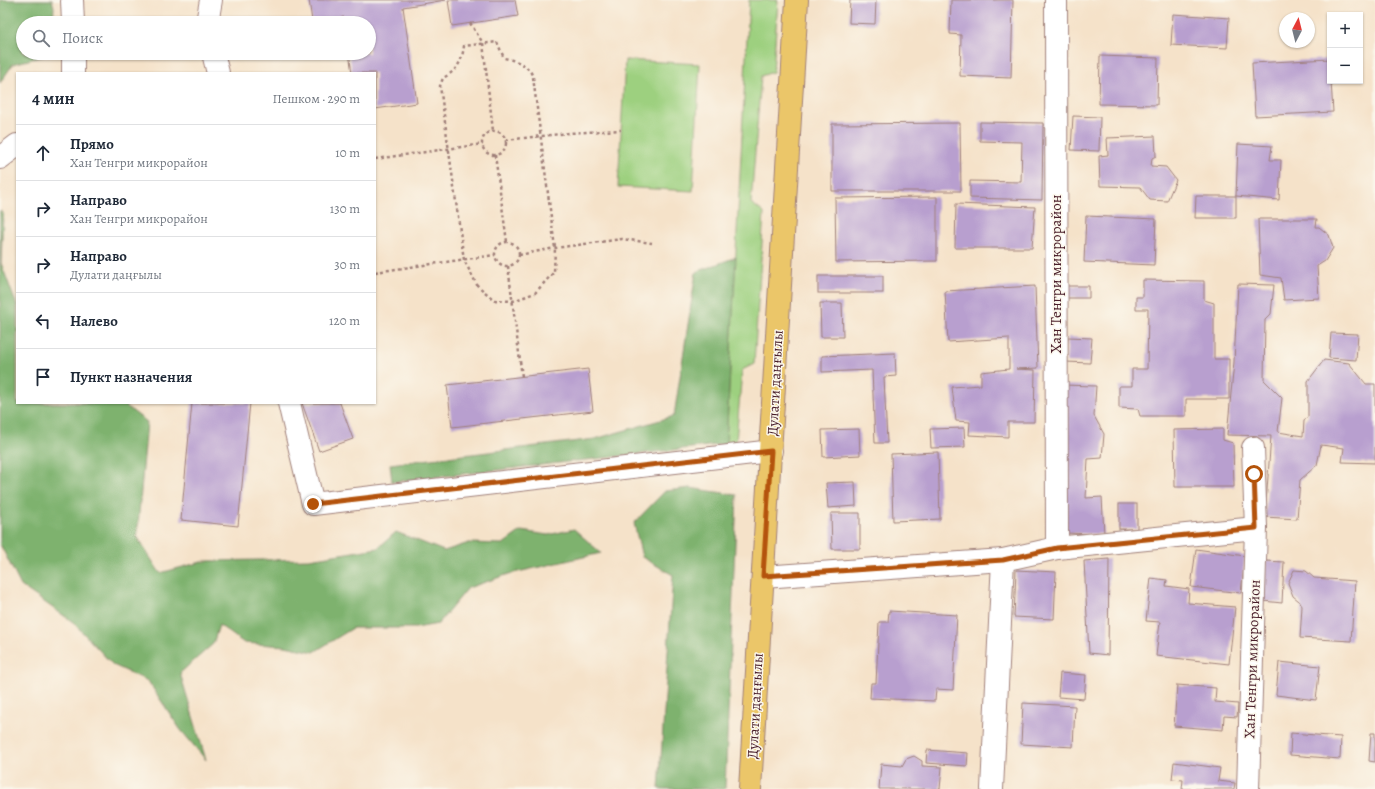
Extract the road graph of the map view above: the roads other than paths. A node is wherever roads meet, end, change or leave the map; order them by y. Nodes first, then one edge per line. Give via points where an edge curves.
1 (72, 0) edge
2 (211, 0) edge
3 (797, 0) edge
4 (1056, 0) edge
5 (73, 16) edge
6 (209, 16) edge
7 (73, 60) edge
8 (215, 60) edge
9 (73, 72) edge
10 (218, 72) edge
11 (16, 146) edge
12 (0, 158) edge
13 (289, 404) edge
14 (1253, 448) dead end
15 (771, 451) junction
16 (1256, 528) junction
17 (1057, 548) junction
18 (1003, 560) junction
19 (763, 576) junction
20 (750, 789) edge
21 (992, 789) edge
22 (1248, 789) edge

1 - 5 street
2 - 6 street
3 - 15 main road, Дулати даңғылы
4 - 17 street, Хан Тенгри микрорайон
7 - 9 street
8 - 10 street
11 - 12 street
13 - 15 street via 313,504
14 - 16 street, Хан Тенгри микрорайон
15 - 19 main road, Дулати даңғылы
16 - 17 street
16 - 22 street, Хан Тенгри микрорайон
17 - 18 street
18 - 19 street
18 - 21 street
19 - 20 main road, Дулати даңғылы

